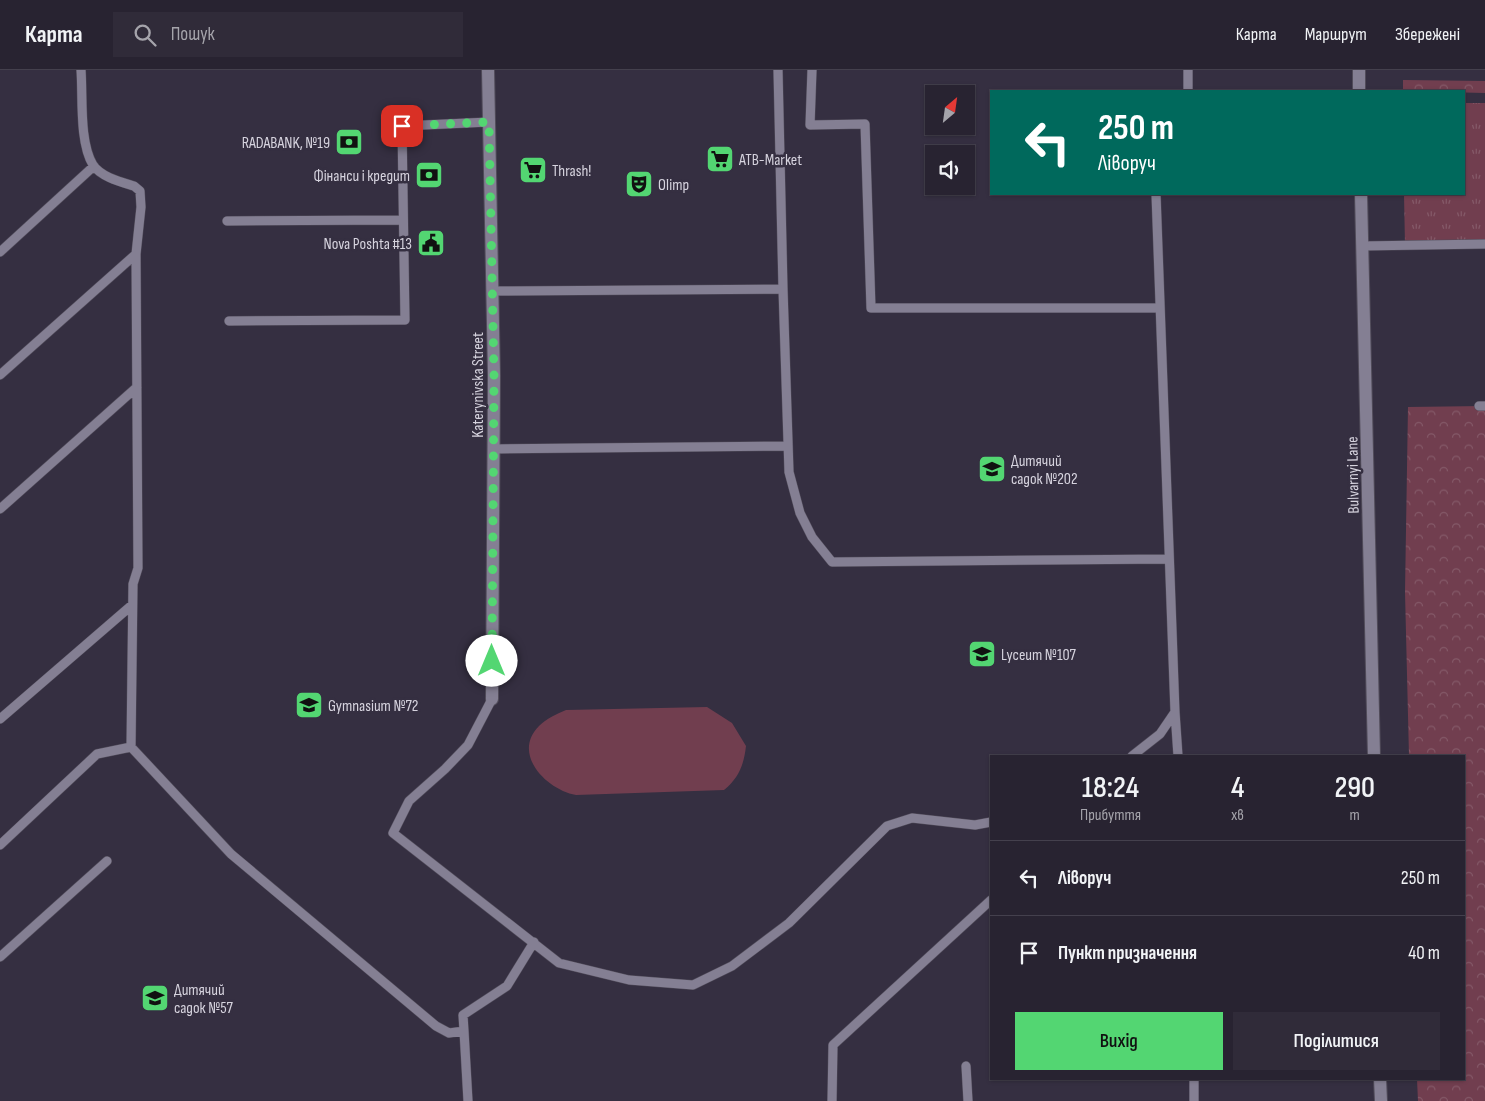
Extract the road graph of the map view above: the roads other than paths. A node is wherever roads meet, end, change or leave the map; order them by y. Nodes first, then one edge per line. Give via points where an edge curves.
1 (81, 70) edge
2 (488, 70) edge
3 (778, 70) edge
4 (812, 70) edge
5 (1188, 70) edge
6 (1359, 70) edge
7 (1188, 90) edge
8 (1359, 90) edge
9 (489, 122) junction
10 (94, 166) junction
11 (1156, 195) edge
12 (1361, 195) edge
13 (403, 220) junction
14 (227, 222) dead end
15 (1485, 244) edge
16 (1362, 246) junction
17 (0, 252) edge
18 (136, 254) junction
19 (783, 289) junction
20 (493, 291) junction
21 (1159, 308) junction
22 (229, 322) dead end
23 (0, 375) edge
24 (136, 387) junction
25 (788, 446) junction
26 (494, 449) junction
27 (0, 510) edge
28 (1169, 559) junction
29 (132, 604) junction
30 (492, 699) joint
31 (1175, 712) junction
32 (0, 719) edge
33 (132, 747) junction
34 (1133, 755) edge
35 (1178, 755) edge
36 (1374, 755) edge
37 (990, 822) edge
38 (0, 845) edge
39 (106, 861) dead end
40 (990, 901) edge
41 (534, 942) junction
42 (0, 957) edge
43 (464, 1031) junction
44 (966, 1066) dead end
45 (1194, 1080) edge
46 (1380, 1080) edge
47 (468, 1101) edge
48 (832, 1101) edge
49 (968, 1101) edge
50 (1194, 1101) edge
51 (1381, 1101) edge

1 - 10 lane via 85,142
2 - 9 street, Katerynivska Street
3 - 19 lane
4 - 21 lane via 810,126 865,124 871,308
5 - 7 lane
6 - 8 street
9 - 13 lane via 402,126
9 - 20 street, Katerynivska Street
10 - 17 lane
10 - 18 lane via 140,191
11 - 21 lane
12 - 16 street, Bulvarnyi Lane
13 - 14 lane
13 - 22 lane via 405,320
15 - 16 lane
16 - 36 street, Bulvarnyi Lane
18 - 23 lane
18 - 24 lane
19 - 20 lane
19 - 25 lane
20 - 26 street, Katerynivska Street
21 - 28 lane
24 - 27 lane
24 - 29 lane via 138,568 132,584
25 - 26 lane
25 - 28 lane via 789,472 800,512 812,537 832,562
26 - 30 street, Katerynivska Street
28 - 31 lane
29 - 32 lane
29 - 33 lane
30 - 41 lane via 468,745 409,801 393,833
31 - 34 lane via 1160,734
31 - 35 lane
33 - 38 lane via 97,754
33 - 43 lane via 231,854 436,1026 449,1033
37 - 41 lane via 974,825 912,818 887,826 789,923 732,966 693,985 629,980 559,963
39 - 42 lane
40 - 48 lane via 833,1045
41 - 43 lane via 507,986 463,1015
43 - 47 lane
44 - 49 lane
45 - 50 lane
46 - 51 street

